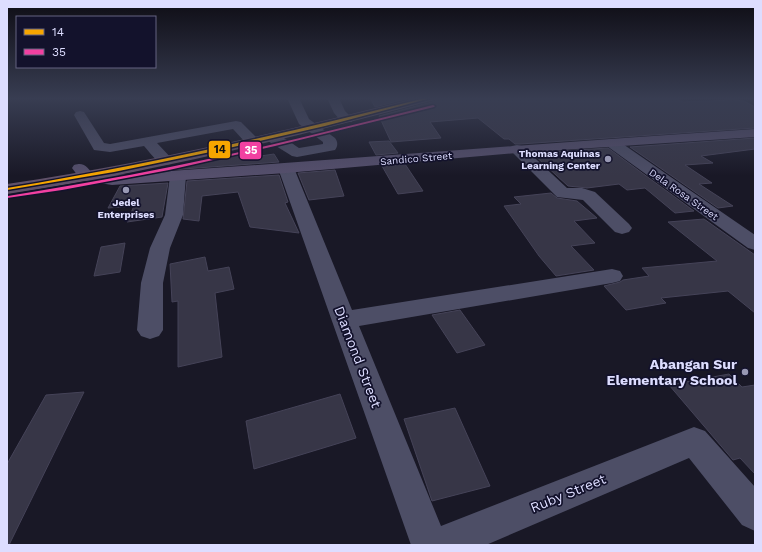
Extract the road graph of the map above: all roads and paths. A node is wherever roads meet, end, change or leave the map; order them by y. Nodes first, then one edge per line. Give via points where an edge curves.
1 (85, 124) edge
2 (310, 124) junction
3 (236, 125) joint
4 (755, 133) edge
5 (250, 138) junction
6 (273, 138) junction
7 (147, 141) junction
8 (612, 143) junction
9 (517, 149) junction
10 (168, 164) junction
11 (286, 168) junction
12 (84, 173) junction
13 (7, 179) edge
14 (7, 188) edge
15 (622, 228) dead end
16 (755, 244) edge
17 (612, 276) dead end
18 (344, 320) junction
19 (150, 330) dead end
20 (755, 513) edge
21 (430, 545) edge
22 (442, 545) edge

1 - 7 street via 99,147 110,148
2 - 5 highway
2 - 6 highway
2 - 6 street via 330,141 330,147 297,153
3 - 5 street
3 - 7 street
4 - 8 main road, Sandico Street
5 - 6 highway
5 - 10 highway
7 - 10 street
8 - 9 main road, Sandico Street
8 - 16 street, Dela Rosa Street
9 - 11 main road, Sandico Street
9 - 15 street via 563,194 582,193 589,196
10 - 11 main road, Sandico Street
10 - 12 highway
10 - 12 main road, Sandico Street via 112,180
10 - 19 street via 174,215 160,248 152,283
11 - 18 street, Diamond Street
12 - 13 highway
12 - 14 highway
17 - 18 street
18 - 21 street, Diamond Street
20 - 22 street, Ruby Street via 694,441

